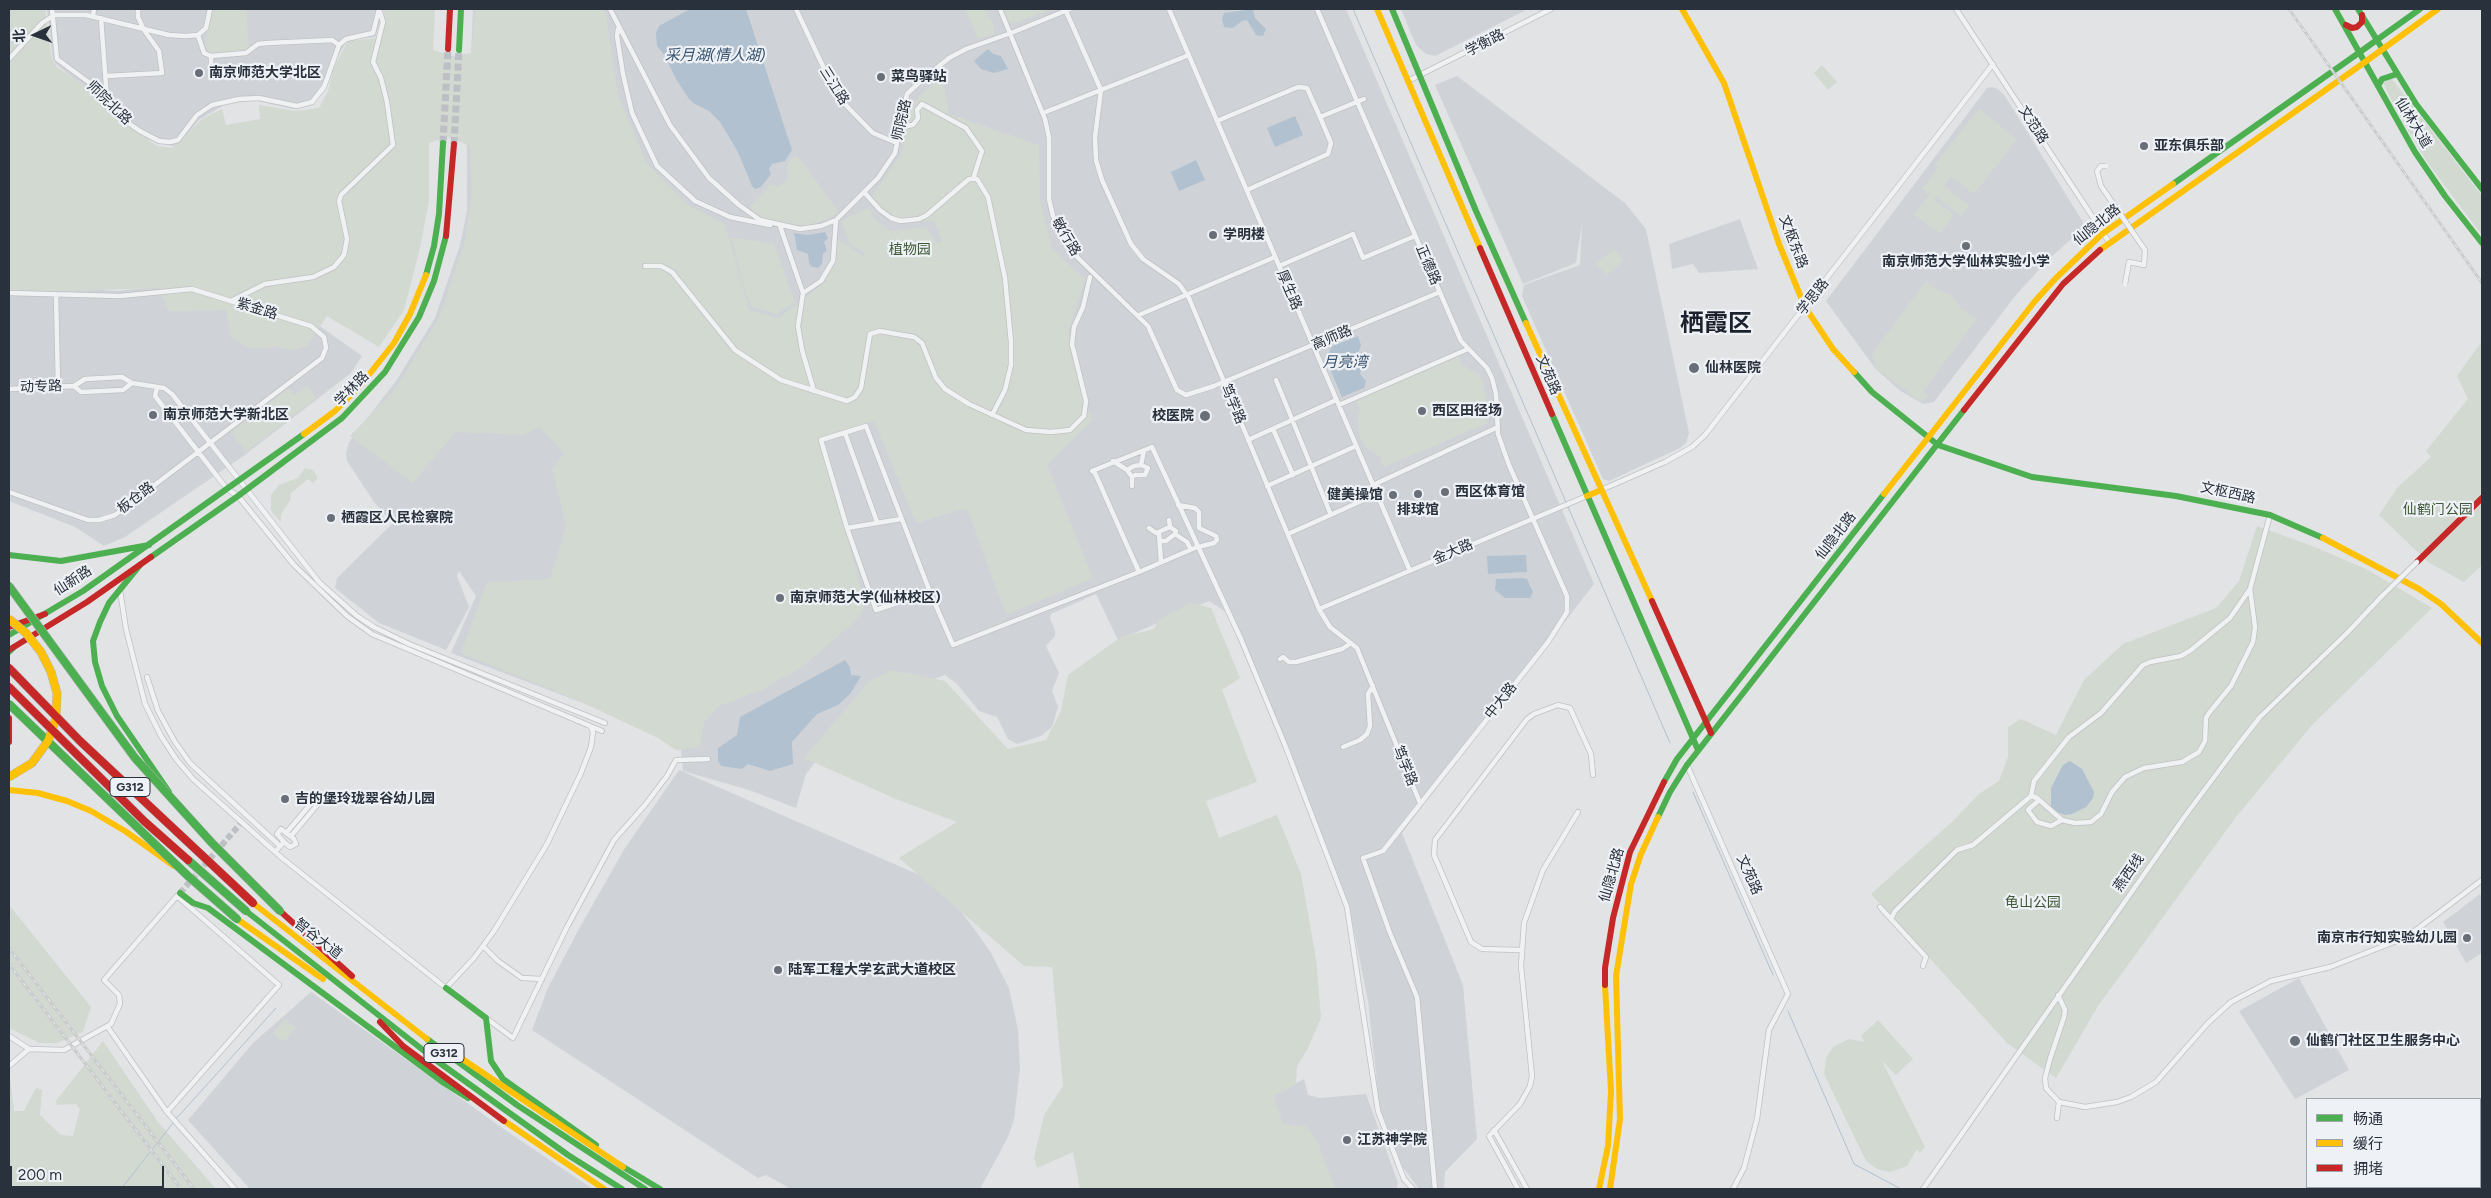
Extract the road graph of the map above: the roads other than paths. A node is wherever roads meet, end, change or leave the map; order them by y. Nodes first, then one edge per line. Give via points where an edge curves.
1 (52, 9) edge
2 (94, 9) edge
3 (138, 9) edge
4 (210, 9) edge
5 (450, 9) edge
6 (461, 9) edge
7 (610, 9) edge
8 (796, 9) edge
9 (1000, 9) edge
10 (1067, 9) edge
11 (1169, 9) edge
12 (1317, 9) edge
13 (1377, 9) edge
14 (1392, 9) edge
15 (1551, 9) edge
16 (1682, 9) edge
17 (1956, 9) edge
18 (2335, 9) edge
19 (2420, 9) edge
20 (2438, 9) edge
21 (380, 10) edge
22 (2360, 12) edge
23 (54, 15) junction
24 (93, 16) junction
25 (102, 18) junction
26 (2345, 25) junction
27 (618, 28) junction
28 (144, 30) junction
29 (1011, 34) junction
30 (198, 35) junction
31 (2377, 41) junction
32 (339, 45) junction
33 (448, 49) tunnel mouth
34 (459, 50) tunnel mouth
35 (2382, 50) junction
36 (2360, 52) junction
37 (1189, 55) junction
38 (211, 56) junction
39 (9, 59) edge
40 (2365, 62) junction
41 (1993, 64) junction
42 (211, 70) dead end
43 (2397, 74) junction
44 (106, 76) junction
45 (1420, 77) junction
46 (1408, 81) junction
47 (2378, 86) junction
48 (1101, 90) junction
49 (1364, 99) dead end
50 (108, 102) junction
51 (1357, 102) junction
52 (1043, 113) junction
53 (1320, 117) junction
54 (1217, 121) junction
55 (899, 127) junction
56 (897, 143) junction
57 (443, 144) tunnel mouth
58 (454, 144) tunnel mouth
59 (2106, 166) dead end
60 (973, 179) junction
61 (2482, 189) edge
62 (1247, 190) junction
63 (864, 192) junction
64 (836, 220) junction
65 (782, 226) junction
66 (2102, 234) junction
67 (1415, 236) junction
68 (2109, 242) junction
69 (2482, 243) edge
70 (1275, 257) junction
71 (645, 266) dead end
72 (1279, 266) junction
73 (1090, 278) dead end
74 (2125, 284) dead end
75 (1440, 292) junction
76 (9, 293) edge
77 (803, 293) junction
78 (56, 294) junction
79 (1186, 294) junction
80 (231, 301) junction
81 (1805, 307) junction
82 (1139, 315) junction
83 (1313, 346) junction
84 (1468, 349) junction
85 (1276, 380) dead end
86 (1224, 382) junction
87 (132, 383) junction
88 (58, 386) junction
89 (74, 386) junction
90 (157, 388) junction
91 (9, 389) edge
92 (814, 391) junction
93 (1338, 402) junction
94 (992, 414) junction
95 (1292, 420) junction
96 (1498, 426) junction
97 (1273, 429) junction
98 (845, 433) junction
99 (1930, 438) junction
100 (1248, 440) junction
101 (209, 442) junction
102 (1938, 445) junction
103 (1356, 446) junction
104 (1144, 450) junction
105 (198, 451) junction
106 (1113, 461) junction
107 (1141, 465) junction
108 (1311, 466) junction
109 (1127, 470) junction
110 (1148, 472) junction
111 (1292, 475) junction
112 (1132, 477) junction
113 (1151, 478) dead end
114 (238, 481) junction
115 (1373, 485) junction
116 (1132, 486) dead end
117 (1268, 486) junction
118 (227, 489) junction
119 (246, 489) junction
120 (1601, 490) junction
121 (9, 492) edge
122 (1377, 494) junction
123 (238, 496) junction
124 (1587, 496) junction
125 (2482, 498) edge
126 (1178, 505) junction
127 (1331, 515) junction
128 (2270, 515) junction
129 (1533, 518) junction
130 (902, 519) junction
131 (1169, 520) dead end
132 (877, 522) junction
133 (1170, 527) junction
134 (847, 528) junction
135 (1149, 528) dead end
136 (1159, 533) junction
137 (1176, 534) junction
138 (1288, 534) junction
139 (1161, 542) junction
140 (149, 545) junction
141 (1200, 546) junction
142 (1191, 550) junction
143 (9, 555) edge
144 (1161, 562) junction
145 (2417, 562) joint
146 (140, 565) junction
147 (1410, 571) junction
148 (1138, 572) junction
149 (9, 586) edge
150 (120, 589) junction
151 (2250, 589) junction
152 (930, 592) junction
153 (1319, 609) junction
154 (44, 614) junction
155 (9, 619) edge
156 (9, 627) edge
157 (9, 635) edge
158 (1351, 643) junction
159 (2482, 643) edge
160 (11, 650) edge
161 (1280, 659) dead end
162 (9, 668) edge
163 (147, 677) dead end
164 (1373, 686) junction
165 (9, 687) edge
166 (9, 704) edge
167 (9, 718) edge
168 (1706, 721) junction
169 (605, 723) dead end
170 (591, 727) junction
171 (602, 731) dead end
172 (1712, 732) junction
173 (1692, 740) junction
174 (9, 742) edge
175 (1343, 747) dead end
176 (1698, 750) junction
177 (708, 759) dead end
178 (1687, 765) junction
179 (1593, 775) dead end
180 (9, 778) edge
181 (9, 790) edge
182 (2031, 796) junction
183 (2039, 800) junction
184 (1420, 803) junction
185 (182, 810) junction
186 (1578, 812) dead end
187 (2062, 820) junction
188 (289, 834) junction
189 (282, 844) junction
190 (275, 852) junction
191 (188, 876) junction
192 (2482, 880) edge
193 (179, 894) junction
194 (1880, 907) dead end
195 (1891, 919) junction
196 (483, 946) junction
197 (1521, 950) junction
198 (1923, 966) dead end
199 (542, 979) junction
200 (446, 988) junction
201 (2058, 995) junction
202 (360, 1002) junction
203 (392, 1012) junction
204 (486, 1018) junction
205 (107, 1026) junction
206 (9, 1036) edge
207 (29, 1048) junction
208 (9, 1066) edge
209 (2059, 1102) junction
210 (168, 1112) junction
211 (2057, 1118) dead end
212 (504, 1121) junction
213 (1494, 1130) junction
214 (623, 1167) junction
215 (235, 1189) edge
216 (604, 1189) edge
217 (622, 1189) edge
218 (645, 1189) edge
219 (660, 1189) edge
220 (1413, 1189) edge
221 (1435, 1189) edge
222 (1518, 1189) edge
223 (1527, 1189) edge
224 (1599, 1189) edge
225 (1610, 1189) edge
226 (1733, 1189) edge
227 (1923, 1189) edge

1 - 23 street, 师院北路
2 - 24 street
3 - 28 street
4 - 30 street via 206,28
5 - 33 main road
6 - 34 main road
7 - 27 street, 师院路
8 - 56 street, 三江路 via 837,96 873,133
9 - 29 street, 敏行路
10 - 29 street, 师院路
10 - 48 street
11 - 37 street, 厚生路
12 - 51 street, 正德路
13 - 46 main road, 文苑路
14 - 45 main road, 文苑路
15 - 45 street, 学衡路
16 - 81 main road, 文枢东路 via 1724,83 1779,244
17 - 41 street, 文范路
18 - 26 main road, 仙林大道
19 - 31 main road, 仙隐北路
20 - 35 main road, 仙隐北路
21 - 32 street via 373,33 346,39
21 - 80 street via 383,22 374,62 387,102 393,145 341,195 339,201 347,239 344,255 334,267 312,277 265,284
22 - 26 main road via 2362,22 2357,27
22 - 31 main road, 仙林大道
23 - 24 street
23 - 39 street via 42,23
23 - 50 street, 师院北路 via 57,59 102,92
24 - 25 street
25 - 28 street
25 - 44 street
26 - 36 main road, 仙林大道
27 - 65 street, 师院路 via 670,125 709,178 760,220
27 - 65 street, 师院路 via 623,74 632,113 657,166 695,201 730,217
28 - 30 street via 169,35
28 - 44 street via 160,51 162,73
29 - 52 street, 敏行路
29 - 55 street, 师院路 via 966,49 923,79 907,94
30 - 38 street via 204,53
31 - 35 main road, 仙林大道
31 - 36 main road, 仙隐北路
32 - 38 street via 332,40 268,43 258,44 246,53
32 - 50 street, 师院北路 via 324,87 312,102 297,106 259,98 212,105 197,116 178,140 170,142 140,131 121,118
35 - 40 main road, 仙隐北路
35 - 43 main road, 仙林大道
36 - 40 main road, 仙林大道
36 - 66 main road, 仙隐北路
37 - 48 street
37 - 54 street, 厚生路
38 - 42 street
40 - 47 main road, 仙林大道
40 - 68 main road, 仙隐北路
41 - 66 street, 文范路
41 - 81 street, 学思路
43 - 47 main road via 2382,79
43 - 61 main road, 仙林大道 via 2416,104
44 - 50 street
45 - 46 street, 学衡路
45 - 120 main road, 文苑路
46 - 124 main road, 文苑路
47 - 69 main road, 仙林大道 via 2415,152
48 - 52 street
48 - 79 street, 笃学路 via 1095,137 1096,160 1102,180 1131,244 1143,259 1179,284
49 - 51 street
51 - 53 street
51 - 67 street, 正德路
52 - 82 street, 敏行路 via 1049,138 1049,199 1053,216 1073,253 1121,302
53 - 54 street via 1307,88 1298,87
53 - 62 street via 1331,143 1328,154
54 - 62 street, 厚生路
55 - 56 street, 师院路
55 - 60 street via 913,125 922,104 966,128 982,151
56 - 63 street, 师院路 via 895,153
57 - 114 main road, 学林路 via 434,246 410,314 394,343 335,411
58 - 119 main road, 学林路 via 444,248 419,317 402,347 385,372 342,418
59 - 74 street, bridge via 2097,171 2102,186 2146,250 2144,265 2129,262
60 - 63 street via 919,219 901,221 891,218
60 - 94 street via 977,179 988,197 1009,311 1011,365 1005,390
62 - 70 street, 厚生路
63 - 64 street, 师院路
64 - 65 street, 师院路 via 800,229
64 - 77 street via 833,261 821,281
65 - 77 street
66 - 68 street, 文范路
66 - 99 main road, 仙隐北路 via 2035,302
67 - 72 street via 1363,258 1353,234
67 - 75 street, 正德路
68 - 102 main road, 仙隐北路 via 2063,284
70 - 72 street, 厚生路
70 - 79 street
71 - 92 street via 661,266 672,272 735,350 781,380
72 - 83 street, 厚生路
73 - 94 street via 1072,344 1086,401 1084,416 1070,430 1051,432 1026,430
75 - 83 street, 高师路
75 - 84 street, 正德路 via 1461,341
76 - 78 street, 紫金路
77 - 92 street via 798,326
78 - 80 street, 紫金路 via 120,296 192,289
78 - 88 street
79 - 82 street
79 - 86 street, 笃学路
80 - 101 street, 紫金路 via 311,326 324,337 326,348 322,358
81 - 99 main road, 文枢东路 via 1833,349 1860,380
81 - 120 street, 学思路 via 1692,448
82 - 86 street, 敏行路 via 1148,326 1177,390 1186,394
83 - 86 street, 高师路
83 - 93 street, 厚生路
84 - 93 street
84 - 96 street, 正德路 via 1487,368 1492,378
85 - 95 street
86 - 100 street, 笃学路
87 - 89 street via 122,377 85,379
87 - 89 street via 123,390 81,392
87 - 90 street
88 - 89 street, 动专路
88 - 91 street, 动专路
90 - 101 street via 164,388 172,394
90 - 105 street via 155,396
92 - 94 street via 847,401 855,397 861,388 870,334 880,331 914,338 922,343 936,378 945,389
93 - 95 street
93 - 103 street, 厚生路
95 - 97 street
95 - 108 street
96 - 115 street
96 - 129 street, 正德路 via 1509,465
97 - 100 street
97 - 111 street
98 - 130 street via 866,426
98 - 132 street
98 - 134 street via 821,440
99 - 102 main road, 文枢东路
99 - 168 main road, 仙隐北路
100 - 117 street, 笃学路
101 - 105 street, 紫金路
101 - 114 street
102 - 128 main road, 文枢西路 via 2032,477 2176,496
102 - 172 main road, 仙隐北路
103 - 108 street
103 - 115 street, 厚生路
104 - 106 street
104 - 107 street
104 - 126 street via 1152,447
105 - 118 street
105 - 121 street, 板仓路 via 115,515 99,520 68,514
106 - 109 street
106 - 148 street via 1092,471
107 - 109 street
107 - 110 street via 1148,468
108 - 111 street
108 - 127 street
109 - 112 street
110 - 112 street
110 - 113 street
111 - 117 street
112 - 116 street
114 - 118 main road, 学林路
114 - 119 street
115 - 122 street, 厚生路
117 - 138 street, 笃学路
118 - 123 street
118 - 140 main road, 学林路
119 - 123 main road, 学林路
119 - 169 street via 328,592 374,627
120 - 124 main road
120 - 168 main road, 文苑路
122 - 127 street
122 - 147 street, 厚生路
123 - 146 main road, 学林路
123 - 170 street via 294,565 336,607 372,634
124 - 129 street, 金大路
124 - 173 main road, 文苑路
125 - 145 main road
126 - 141 street
126 - 141 street via 1195,508 1199,512 1200,528 1216,536 1214,543
127 - 138 street
128 - 151 street
128 - 159 main road, 文枢西路 via 2348,550 2419,589 2441,604
129 - 147 street, 金大路
129 - 184 street, 中大路 via 1567,596 1566,612 1548,642
130 - 132 street
130 - 152 street
131 - 133 street
132 - 134 street
133 - 136 street
133 - 137 street
134 - 152 street via 876,610
135 - 136 street via 1153,533
136 - 139 street
137 - 139 street
137 - 142 street via 1187,542
138 - 153 street, 笃学路
139 - 144 street
140 - 143 main road via 62,560
140 - 154 main road, 仙新路
141 - 142 street
141 - 220 street via 1263,690 1347,907 1378,1110 1404,1179
142 - 144 street
144 - 148 street
145 - 201 street, 燕西线, bridge via 2260,717
146 - 150 main road
146 - 160 main road, 仙新路
147 - 153 street, 金大路
148 - 152 street via 953,645
149 - 185 main road, bridge via 135,758
150 - 185 main road, bridge via 109,603 93,641 95,662 102,686 122,723
150 - 190 street via 136,676 161,736 193,778
151 - 182 street via 2230,618 2191,650 2181,656 2150,662 2138,670 2101,713 2069,737 2034,781
151 - 187 street via 2256,627 2253,642 2230,686 2206,718 2205,741 2198,752 2182,762 2144,768 2125,777 2112,792 2101,814 2091,822
153 - 158 street, 笃学路 via 1330,627
154 - 156 main road
154 - 157 main road, 仙新路
155 - 180 main road, bridge via 26,633 52,672 56,718 48,741 32,763
158 - 161 street via 1342,649 1296,662 1289,662 1283,657
158 - 164 street, 笃学路 via 1357,648
162 - 203 main road, 智谷大道 / G312, bridge via 80,741 253,903
163 - 189 street via 162,718 190,763
164 - 175 street via 1368,694 1370,726 1367,734
164 - 184 street, 笃学路
165 - 202 main road, 智谷大道 / G312, bridge via 144,821 246,911
166 - 191 main road, bridge
167 - 174 main road
168 - 172 main road, 文苑路
168 - 173 main road, 仙隐北路
170 - 171 street
170 - 196 street via 591,747 570,799 523,886
172 - 176 main road, 仙隐北路
173 - 176 main road, 文苑路
173 - 224 main road, 仙隐北路 via 1660,788 1644,820 1630,852 1613,918 1605,1003 1610,1119
176 - 178 main road, 仙隐北路
177 - 199 street via 676,760 651,798 614,840
178 - 225 main road, 仙隐北路 via 1670,792 1641,854 1622,928 1616,976 1620,1119
178 - 226 street, 文苑路 via 1788,994 1769,1030 1757,1119 1744,1168
179 - 197 street via 1591,754 1570,708 1558,705 1532,715 1434,840 1434,855 1471,942 1482,948
181 - 191 main road, bridge via 38,793 91,811
182 - 183 street
182 - 195 street via 1973,845 1957,850 1895,911
183 - 187 street
183 - 187 street via 2028,810 2038,822 2051,826
184 - 221 street, 中大路 via 1383,851 1364,858 1417,997
185 - 203 main road, bridge via 280,911
186 - 197 street via 1547,863 1530,902
188 - 188 street via 318,804 317,800 314,800
188 - 189 street via 281,829 277,833
188 - 189 street via 296,842 294,846
189 - 190 street
190 - 200 street
191 - 202 main road, bridge via 237,919
192 - 209 street via 2416,930 2394,942 2330,967 2271,981 2231,1002 2208,1022 2166,1073 2131,1097 2085,1107
193 - 205 street via 104,980 119,996 120,1004
193 - 210 street via 279,985
193 - 212 main road via 208,908 444,1083
194 - 195 street
195 - 198 street via 1926,957
196 - 199 street via 498,962 522,978
196 - 200 street
197 - 213 street via 1531,1081 1523,1100
199 - 204 street via 513,1038
200 - 204 main road
201 - 209 street via 2065,1010 2064,1017 2045,1078 2046,1088
201 - 227 street, 燕西线
202 - 212 main road via 403,1046
202 - 217 main road, 智谷大道 / G312 via 568,1155
203 - 214 main road
203 - 218 main road, 智谷大道 / G312 via 517,1105
204 - 214 main road via 491,1061 503,1079
205 - 207 street via 64,1050
205 - 210 street
206 - 207 street
207 - 208 street
209 - 211 street
210 - 215 street
212 - 216 main road
213 - 222 street via 1489,1136
213 - 223 street
214 - 219 main road

